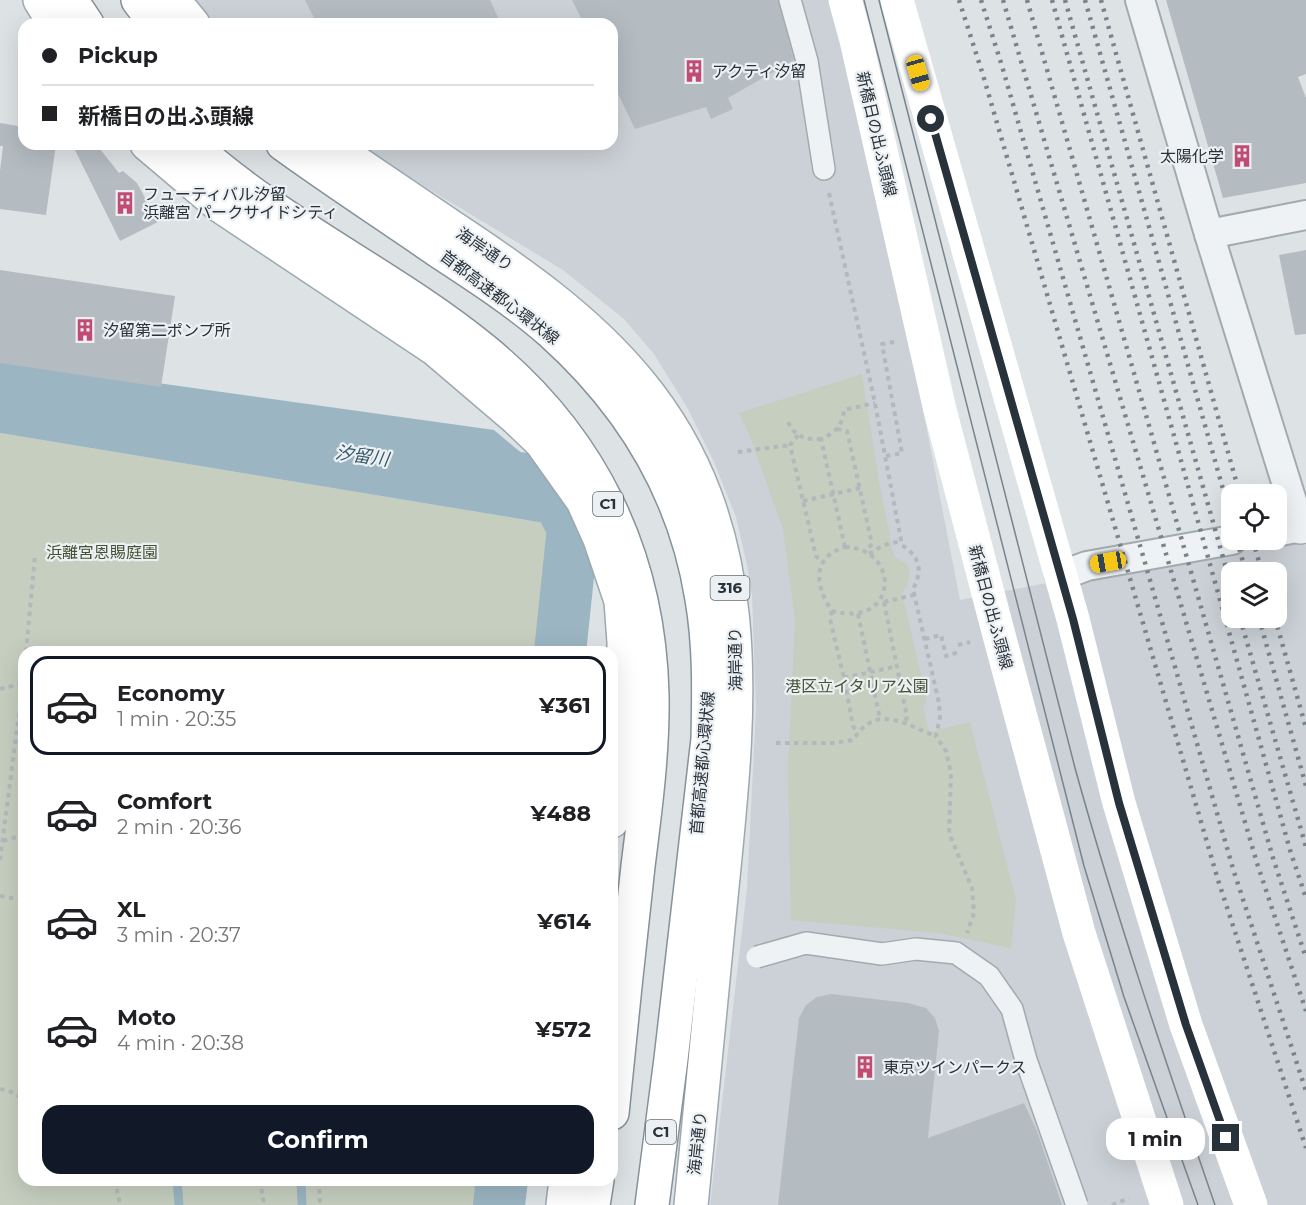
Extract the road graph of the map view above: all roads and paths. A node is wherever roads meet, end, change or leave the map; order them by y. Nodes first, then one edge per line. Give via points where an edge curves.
1 (40, 0) edge
2 (71, 0) edge
3 (138, 0) edge
4 (173, 0) edge
5 (790, 0) edge
6 (844, 0) edge
7 (897, 0) edge
8 (1140, 0) edge
9 (51, 18) edge
10 (83, 18) edge
11 (152, 18) edge
12 (188, 18) edge
13 (154, 150) edge
14 (197, 150) edge
15 (292, 150) edge
16 (338, 150) edge
17 (826, 179) joint
18 (1306, 215) edge
19 (1209, 234) junction
20 (882, 344) dead end
21 (875, 403) junction
22 (788, 422) dead end
23 (837, 429) junction
24 (798, 435) junction
25 (821, 439) junction
26 (790, 445) junction
27 (738, 452) dead end
28 (886, 456) junction
29 (860, 488) junction
30 (834, 493) junction
31 (803, 501) junction
32 (1294, 528) edge
33 (901, 541) junction
34 (1221, 542) edge
35 (845, 547) junction
36 (868, 552) junction
37 (35, 555) dead end
38 (822, 562) junction
39 (1060, 576) junction
40 (914, 595) junction
41 (882, 601) junction
42 (832, 610) junction
43 (858, 614) junction
44 (925, 639) junction
45 (27, 646) edge
46 (959, 652) dead end
47 (898, 666) junction
48 (871, 671) junction
49 (844, 678) junction
50 (18, 684) edge
51 (0, 689) edge
52 (880, 719) junction
53 (905, 722) junction
54 (18, 728) edge
55 (858, 733) junction
56 (936, 736) junction
57 (776, 743) dead end
58 (618, 778) edge
59 (18, 837) edge
60 (3, 841) junction
61 (0, 860) edge
62 (0, 896) edge
63 (18, 899) edge
64 (956, 953) junction
65 (757, 957) dead end
66 (618, 1054) edge
67 (671, 1059) junction
68 (0, 1089) edge
69 (18, 1096) edge
70 (115, 1186) edge
71 (261, 1186) edge
72 (319, 1186) edge
73 (565, 1186) edge
74 (596, 1186) edge
75 (605, 1186) edge
76 (1128, 1198) dead end
77 (120, 1205) edge
78 (264, 1205) edge
79 (320, 1205) edge
80 (563, 1205) edge
81 (593, 1205) edge
82 (603, 1205) edge
83 (652, 1205) edge
84 (663, 1205) edge
85 (691, 1205) edge
86 (1077, 1205) edge
87 (1112, 1205) edge
88 (1167, 1205) edge
89 (1251, 1205) edge

1 - 9 main road
2 - 10 main road
3 - 11 main road
4 - 12 main road
5 - 17 street via 807,61
6 - 88 main road, 新橋日の出ふ頭線 via 940,410 1005,658 1079,933
7 - 39 main road
8 - 19 street
13 - 58 main road via 219,204 435,349 541,442 577,493 600,539 621,601 624,687
14 - 66 main road, C1 via 232,178 494,358 566,434 584,458 610,508 638,586 648,640 652,698 646,801
15 - 67 main road, 首都高速都心環状線 / C1 via 500,292 550,331 594,375 634,424 665,477 688,536 702,598 709,696 708,739
16 - 85 main road, 海岸通り / 316 via 514,269 590,329 661,410 680,440 712,511 735,629 735,726
17 - 21 path
18 - 19 street
19 - 32 street
20 - 28 path via 902,453
21 - 23 path via 844,410
21 - 28 path
22 - 24 path
23 - 25 path
23 - 29 path via 847,431
24 - 25 path via 809,440
24 - 26 path
25 - 30 path
26 - 27 path
26 - 31 path
28 - 33 path
29 - 30 path
29 - 36 path via 872,544
30 - 31 path
30 - 35 path
31 - 38 path via 816,556
33 - 36 path
33 - 40 path via 914,553 919,565
34 - 39 street via 1087,566
35 - 36 path
35 - 38 path
36 - 41 path via 876,558 884,578
37 - 45 path
38 - 42 path via 822,587
39 - 89 main road via 1125,825 1186,1025
40 - 41 path
40 - 44 path
41 - 43 path
41 - 47 path
42 - 43 path
42 - 49 path via 830,620
43 - 48 path
44 - 46 path via 940,634 946,656
44 - 56 path via 939,703
47 - 48 path
47 - 53 path
48 - 49 path
48 - 52 path
49 - 55 path via 853,726
50 - 51 path
52 - 53 path
52 - 55 path
53 - 56 path
54 - 60 path
55 - 57 path via 853,740 833,743
56 - 64 path via 946,751 951,773 949,833 973,896 974,913
59 - 60 path
60 - 61 path
62 - 63 path
64 - 65 street, bridge via 916,949 882,954 806,943
64 - 86 street, bridge via 989,976 1012,1009
67 - 83 main road, 首都高速都心環状線 / C1
67 - 84 main road, C1
68 - 69 path
70 - 77 path
71 - 78 path
72 - 79 path
73 - 80 main road
74 - 81 main road
75 - 82 main road
76 - 87 path

